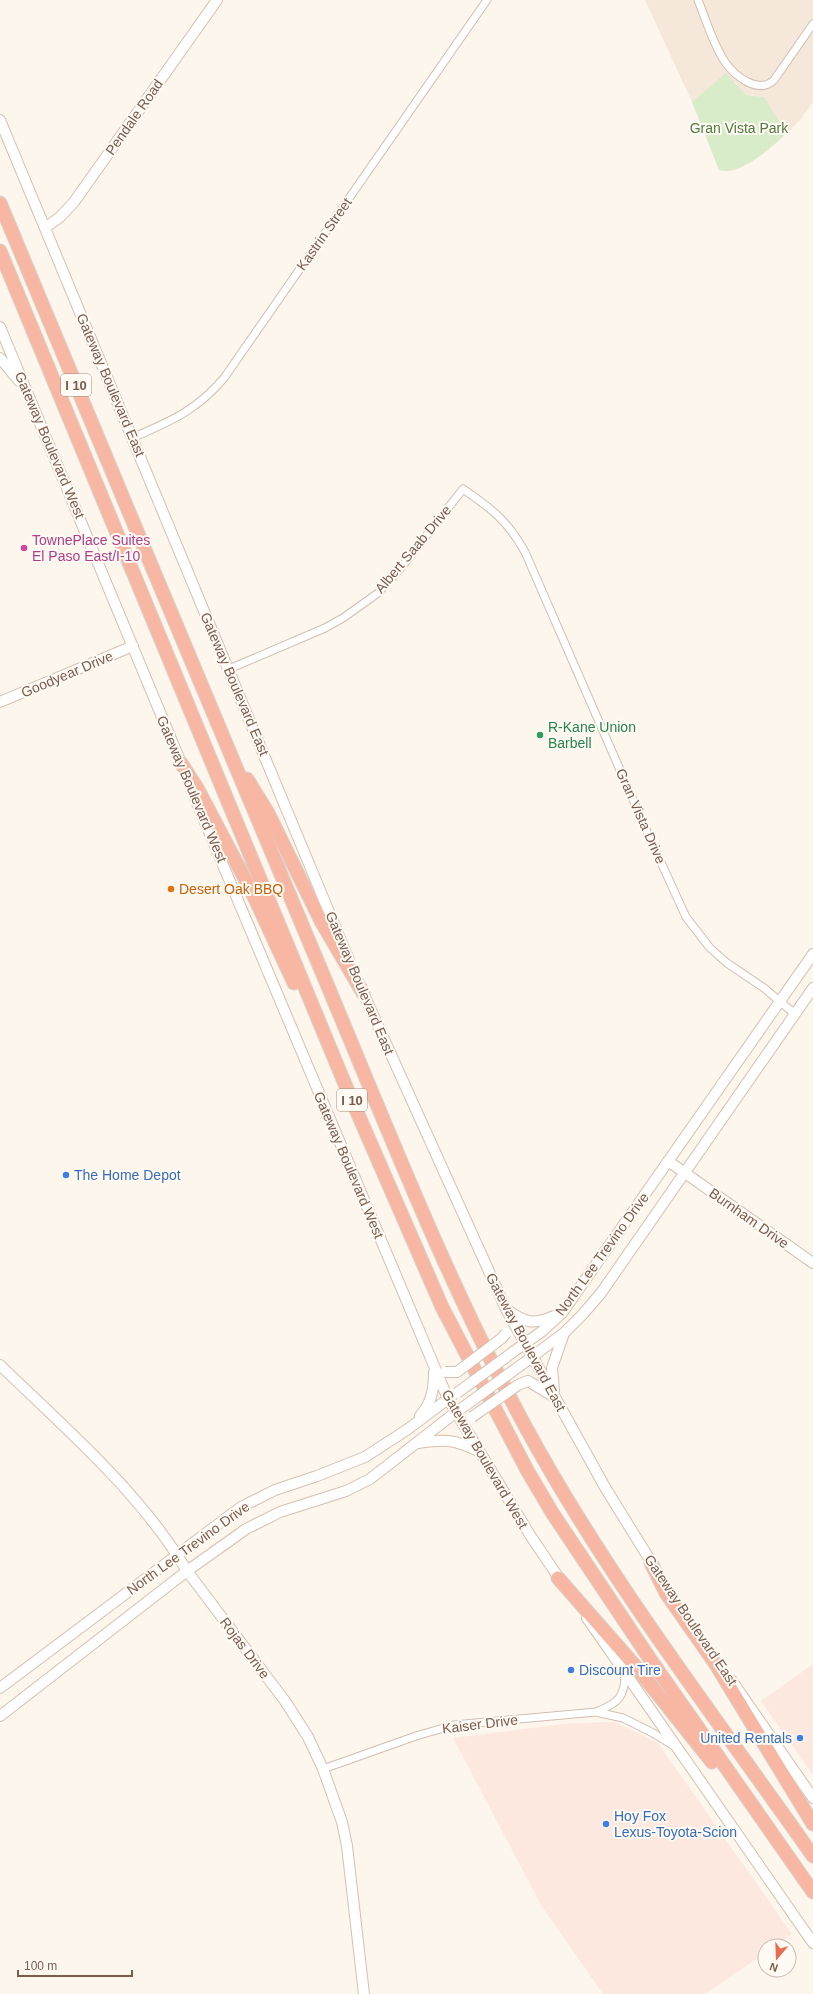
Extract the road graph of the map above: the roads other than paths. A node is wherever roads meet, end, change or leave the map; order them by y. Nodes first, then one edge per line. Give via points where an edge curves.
1 (217, 0) edge
2 (487, 0) edge
3 (698, 0) edge
4 (813, 24) edge
5 (0, 120) edge
6 (0, 203) edge
7 (45, 228) junction
8 (0, 251) edge
9 (0, 327) edge
10 (0, 358) edge
11 (28, 393) junction
12 (132, 438) junction
13 (463, 488) joint
14 (133, 646) junction
15 (229, 669) junction
16 (0, 702) edge
17 (231, 756) junction
18 (181, 763) junction
19 (813, 954) edge
20 (813, 988) edge
21 (363, 993) junction
22 (780, 1001) junction
23 (795, 1014) junction
24 (347, 1089) junction
25 (668, 1161) junction
26 (684, 1173) junction
27 (813, 1263) edge
28 (506, 1309) junction
29 (562, 1313) junction
30 (564, 1333) junction
31 (524, 1344) junction
32 (533, 1357) junction
33 (0, 1365) edge
34 (434, 1366) junction
35 (555, 1397) junction
36 (448, 1399) junction
37 (459, 1410) junction
38 (408, 1429) junction
39 (469, 1437) junction
40 (416, 1443) junction
41 (479, 1451) junction
42 (177, 1554) junction
43 (651, 1563) junction
44 (187, 1571) junction
45 (558, 1578) junction
46 (625, 1673) junction
47 (0, 1688) edge
48 (596, 1712) junction
49 (0, 1716) edge
50 (675, 1747) junction
51 (323, 1769) junction
52 (813, 1798) edge
53 (813, 1824) edge
54 (813, 1856) edge
55 (813, 1892) edge
56 (813, 1943) edge
57 (364, 1994) edge

1 - 7 main road, Pendale Road via 74,202
2 - 12 street, Kastrin Street via 220,382 194,408
3 - 4 street via 726,63 748,83 763,86 770,84
5 - 7 main road, Gateway Boulevard East
6 - 17 highway, I 10
7 - 12 main road, Gateway Boulevard East
8 - 24 highway, I 10
9 - 11 main road, Gateway Boulevard West
10 - 11 main road
11 - 14 main road, Gateway Boulevard West
12 - 15 main road, Gateway Boulevard East
13 - 15 street, Albert Saab Drive via 378,593 325,628
13 - 22 street, Gran Vista Drive via 495,511 525,552 679,904 691,925 727,963
14 - 16 main road, Goodyear Drive
14 - 18 main road, Gateway Boulevard West
15 - 21 main road, Gateway Boulevard East
17 - 21 highway via 268,813 321,920
17 - 54 highway, I 10 via 457,1293 523,1423 561,1489 618,1577
18 - 24 highway via 252,892 315,1029
18 - 34 main road, Gateway Boulevard West
19 - 22 main road, North Lee Trevino Drive
20 - 23 main road, North Lee Trevino Drive
21 - 28 main road, Gateway Boulevard East
22 - 23 street, Gran Vista Drive
22 - 25 main road, North Lee Trevino Drive
23 - 26 main road, North Lee Trevino Drive
24 - 55 highway, I 10 via 442,1306 527,1470 585,1565
25 - 26 main road, Burnham Drive
25 - 29 main road, North Lee Trevino Drive
26 - 27 main road, Burnham Drive
26 - 30 main road, North Lee Trevino Drive via 601,1293
28 - 29 main road via 518,1318 532,1322 540,1322
28 - 31 main road, Gateway Boulevard East
28 - 34 main road, bridge via 506,1333 502,1338 457,1372 445,1372
29 - 31 main road, North Lee Trevino Drive
30 - 32 main road, North Lee Trevino Drive
30 - 35 main road via 552,1368
31 - 32 main road, Gateway Boulevard East
31 - 36 main road, North Lee Trevino Drive, bridge
32 - 35 main road, Gateway Boulevard East
32 - 37 main road, North Lee Trevino Drive, bridge
33 - 42 main road, Rojas Drive via 118,1480
34 - 36 main road, Gateway Boulevard West
34 - 38 main road via 434,1388 429,1406
35 - 39 main road, bridge via 528,1381 518,1384 472,1417 468,1424
35 - 43 main road, Gateway Boulevard East
36 - 37 main road, Gateway Boulevard West
36 - 38 main road, North Lee Trevino Drive
37 - 39 main road, Gateway Boulevard West
37 - 40 main road, North Lee Trevino Drive
38 - 42 main road, North Lee Trevino Drive via 381,1448 350,1464 275,1490 240,1507
39 - 41 main road, Gateway Boulevard West
40 - 41 main road via 449,1440 461,1442
40 - 44 main road, North Lee Trevino Drive via 384,1469 357,1486 280,1512 246,1529
41 - 45 main road, Gateway Boulevard West
42 - 44 main road, Rojas Drive
42 - 47 main road, North Lee Trevino Drive
43 - 52 main road, Gateway Boulevard East
43 - 53 highway via 666,1593 719,1670
44 - 49 main road, North Lee Trevino Drive
44 - 51 main road, Rojas Drive via 285,1701 308,1737
45 - 46 main road, Gateway Boulevard West
45 - 55 highway via 654,1689 722,1775 784,1864
46 - 48 street, Kaiser Drive via 625,1686 620,1698
46 - 50 main road, Gateway Boulevard West
48 - 50 street, Kaiser Drive via 623,1718 653,1732
48 - 51 street, Kaiser Drive via 454,1726 416,1736
50 - 56 main road, Gateway Boulevard West
51 - 57 main road, Rojas Drive via 342,1822 347,1846

